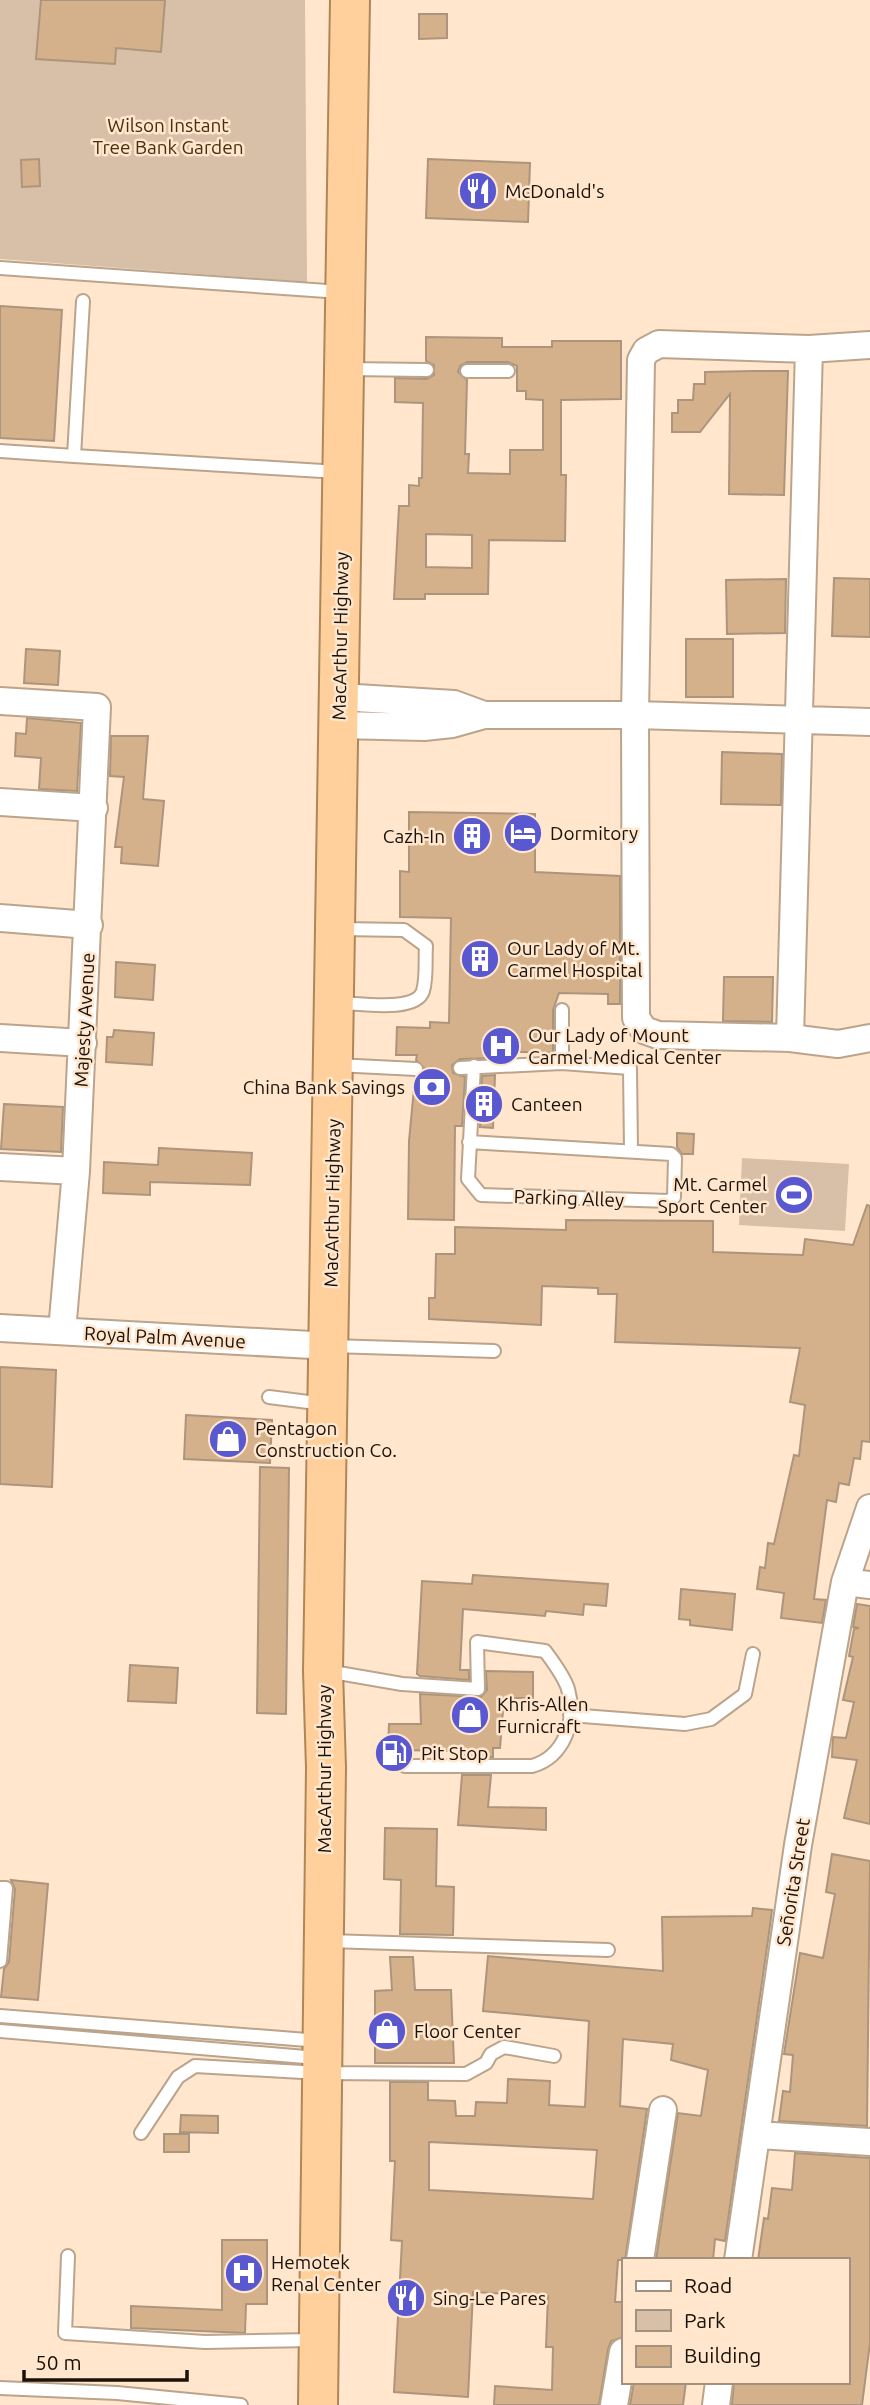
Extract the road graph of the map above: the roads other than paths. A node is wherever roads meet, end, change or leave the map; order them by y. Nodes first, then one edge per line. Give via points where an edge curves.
1 (350, 0) edge
2 (0, 268) edge
3 (345, 292) junction
4 (83, 301) dead end
5 (870, 345) edge
6 (809, 349) junction
7 (343, 369) junction
8 (427, 370) dead end
9 (467, 371) dead end
10 (508, 371) dead end
11 (0, 451) edge
12 (74, 456) junction
13 (342, 472) junction
14 (0, 701) edge
15 (339, 711) junction
16 (635, 715) junction
17 (801, 721) junction
18 (870, 722) edge
19 (0, 802) edge
20 (94, 808) junction
21 (0, 918) edge
22 (89, 925) junction
23 (336, 929) junction
24 (335, 1003) junction
25 (562, 1010) dead end
26 (0, 1038) edge
27 (790, 1038) junction
28 (870, 1038) edge
29 (83, 1044) junction
30 (562, 1063) junction
31 (333, 1065) junction
32 (416, 1069) dead end
33 (469, 1142) junction
34 (631, 1150) junction
35 (0, 1167) edge
36 (76, 1171) junction
37 (0, 1328) edge
38 (62, 1331) junction
39 (330, 1346) junction
40 (494, 1352) dead end
41 (269, 1397) dead end
42 (329, 1404) junction
43 (870, 1508) edge
44 (858, 1583) edge
45 (753, 1654) dead end
46 (323, 1671) junction
47 (570, 1715) junction
48 (405, 1766) dead end
49 (0, 1888) edge
50 (322, 1941) junction
51 (608, 1950) dead end
52 (0, 1961) edge
53 (0, 2016) edge
54 (0, 2031) edge
55 (554, 2056) dead end
56 (320, 2057) junction
57 (663, 2110) dead end
58 (141, 2133) dead end
59 (757, 2134) junction
60 (870, 2142) edge
61 (68, 2256) dead end
62 (640, 2258) edge
63 (738, 2258) edge
64 (319, 2339) junction
65 (622, 2358) edge
66 (719, 2384) edge
67 (0, 2388) edge
68 (241, 2405) edge
69 (317, 2405) edge
70 (614, 2405) edge
71 (716, 2405) edge

1 - 3 highway, MacArthur Highway
2 - 3 lane
3 - 7 highway, MacArthur Highway
4 - 12 lane
5 - 6 street
6 - 16 street via 659,344 641,360
6 - 17 street
7 - 8 lane
7 - 13 highway, MacArthur Highway
9 - 10 lane
11 - 12 lane
12 - 13 lane
13 - 15 highway, MacArthur Highway
14 - 20 street, Majesty Avenue via 97,708
15 - 16 street via 424,716 454,704 484,715
15 - 23 highway, MacArthur Highway
16 - 17 street
16 - 27 street via 636,1018 645,1030 658,1035
17 - 18 street
17 - 27 street
19 - 20 street
20 - 22 street, Majesty Avenue
21 - 22 street
22 - 29 street, Majesty Avenue
23 - 24 highway, MacArthur Highway
23 - 24 lane via 404,930 426,946 423,991 417,1000 404,1005
24 - 31 highway, MacArthur Highway
25 - 30 lane
26 - 29 street
27 - 28 street via 838,1044
29 - 36 street, Majesty Avenue
30 - 33 lane, Parking Alley via 467,1067
30 - 34 lane via 630,1068
31 - 32 lane
31 - 39 highway, MacArthur Highway
33 - 34 lane, Parking Alley
33 - 34 lane, Parking Alley via 468,1179 481,1195 672,1200 673,1156
35 - 36 street
36 - 38 street, Majesty Avenue
37 - 38 street, Royal Palm Avenue
38 - 39 street, Royal Palm Avenue
39 - 40 lane
39 - 42 highway, MacArthur Highway
41 - 42 lane
42 - 46 highway, MacArthur Highway
43 - 44 street, Señorita Street
44 - 59 street, Señorita Street via 798,1846
45 - 47 lane via 746,1694 712,1719 685,1724
46 - 47 lane via 402,1684 478,1689 477,1642 545,1651 568,1688
46 - 50 highway, MacArthur Highway
47 - 48 lane via 562,1748 547,1762 532,1766
49 - 52 lane via 6,1888
50 - 51 lane
50 - 56 highway, MacArthur Highway
53 - 56 lane
54 - 56 lane
55 - 56 lane via 503,2047 467,2074
56 - 58 lane via 195,2066 178,2077
56 - 64 highway, MacArthur Highway
57 - 62 street
59 - 60 street
59 - 63 street, Señorita Street
61 - 64 lane via 65,2333 205,2342
64 - 69 highway, MacArthur Highway
65 - 70 street
66 - 71 street
67 - 68 lane

